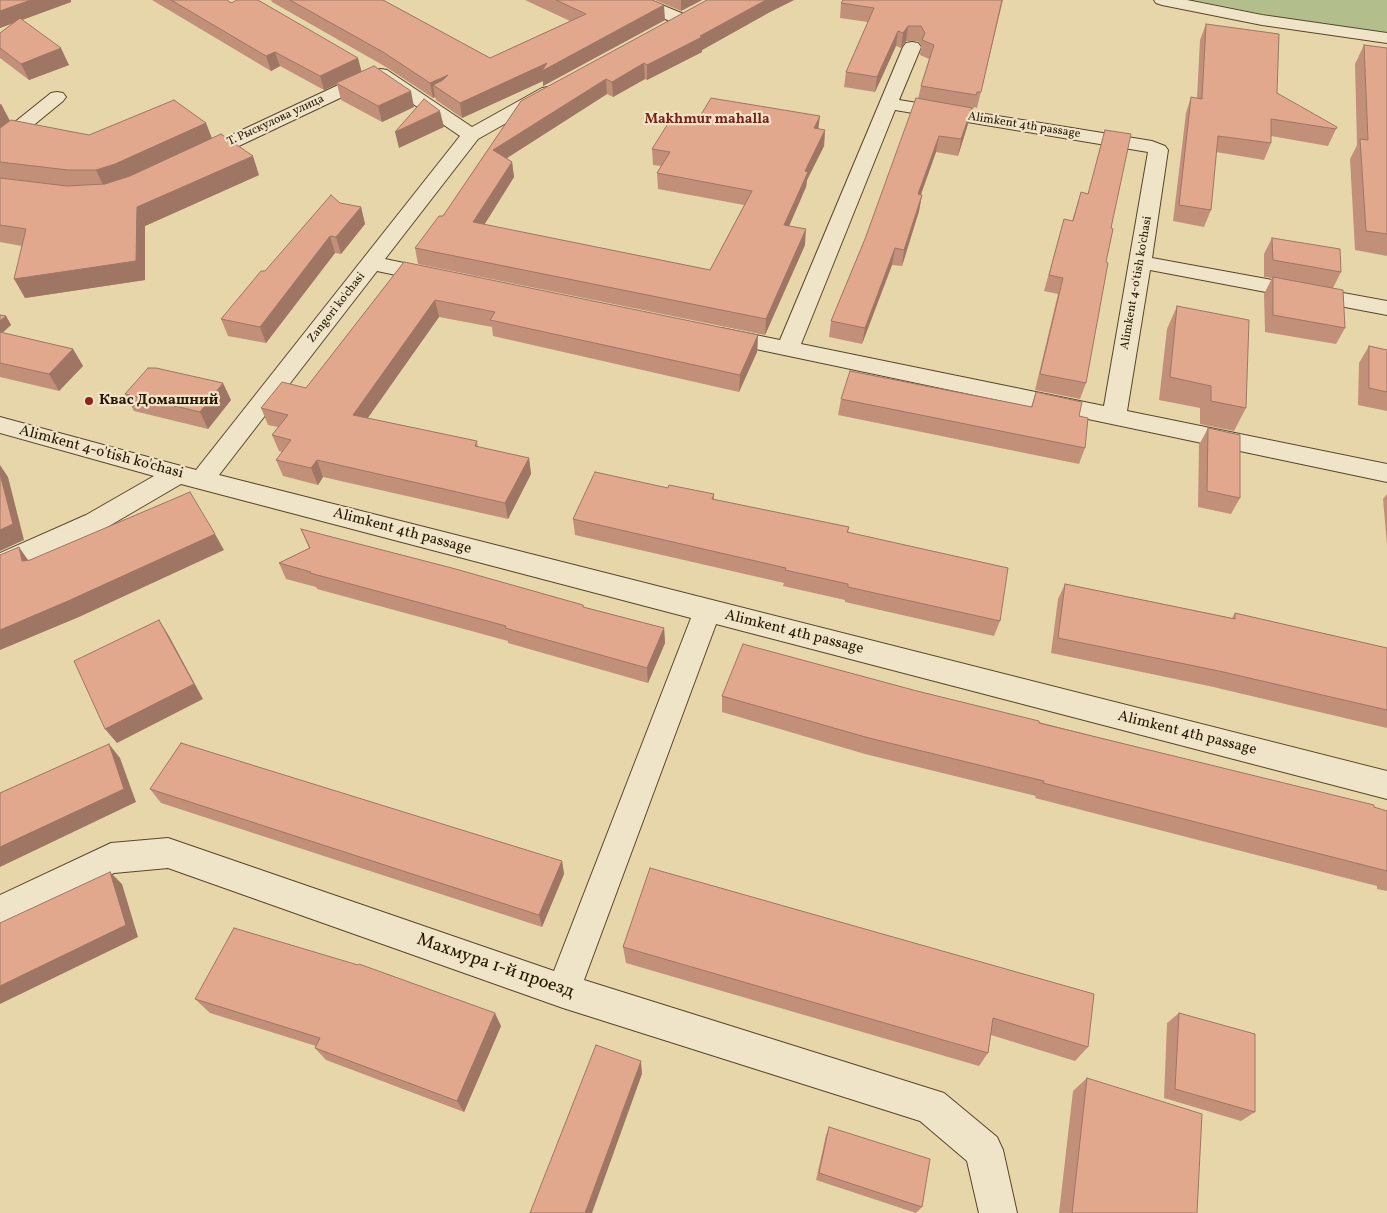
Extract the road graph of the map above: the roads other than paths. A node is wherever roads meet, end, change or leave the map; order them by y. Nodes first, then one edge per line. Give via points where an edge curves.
1 (636, 0) edge
2 (1162, 0) edge
3 (663, 29) edge
4 (1387, 38) edge
5 (912, 47) dead end
6 (362, 63) dead end
7 (379, 73) junction
8 (567, 82) edge
9 (57, 97) dead end
10 (889, 104) junction
11 (471, 135) junction
12 (0, 143) edge
13 (1158, 150) joint
14 (184, 164) edge
15 (1141, 262) junction
16 (372, 264) junction
17 (459, 281) edge
18 (1387, 308) edge
19 (701, 331) edge
20 (788, 349) junction
21 (1114, 416) junction
22 (0, 425) edge
23 (1387, 472) edge
24 (190, 477) junction
25 (0, 564) edge
26 (707, 611) junction
27 (1387, 785) edge
28 (0, 912) edge
29 (563, 991) junction
30 (998, 1213) edge

1 - 3 street via 688,15
2 - 4 street via 1262,20
5 - 10 street
6 - 7 street
7 - 11 street
7 - 14 street, Т. Рыскулова улица
8 - 11 street
9 - 12 street
10 - 13 street, Alimkent 4th passage
10 - 20 street
11 - 16 street, Zangori ko'chasi
13 - 15 street, Alimkent 4-o'tish ko'chasi
15 - 18 street
15 - 21 street, Alimkent 4-o'tish ko'chasi
16 - 17 street
16 - 24 street, Zangori ko'chasi
19 - 20 street
20 - 21 street
21 - 23 street
22 - 24 street, Alimkent 4-o'tish ko'chasi
24 - 25 street
24 - 26 street, Alimkent 4th passage
26 - 27 street, Alimkent 4th passage
26 - 29 street
28 - 29 street, Махмура 1-й проезд via 111,858 168,853
29 - 30 street, Махмура 1-й проезд via 931,1106 984,1150

